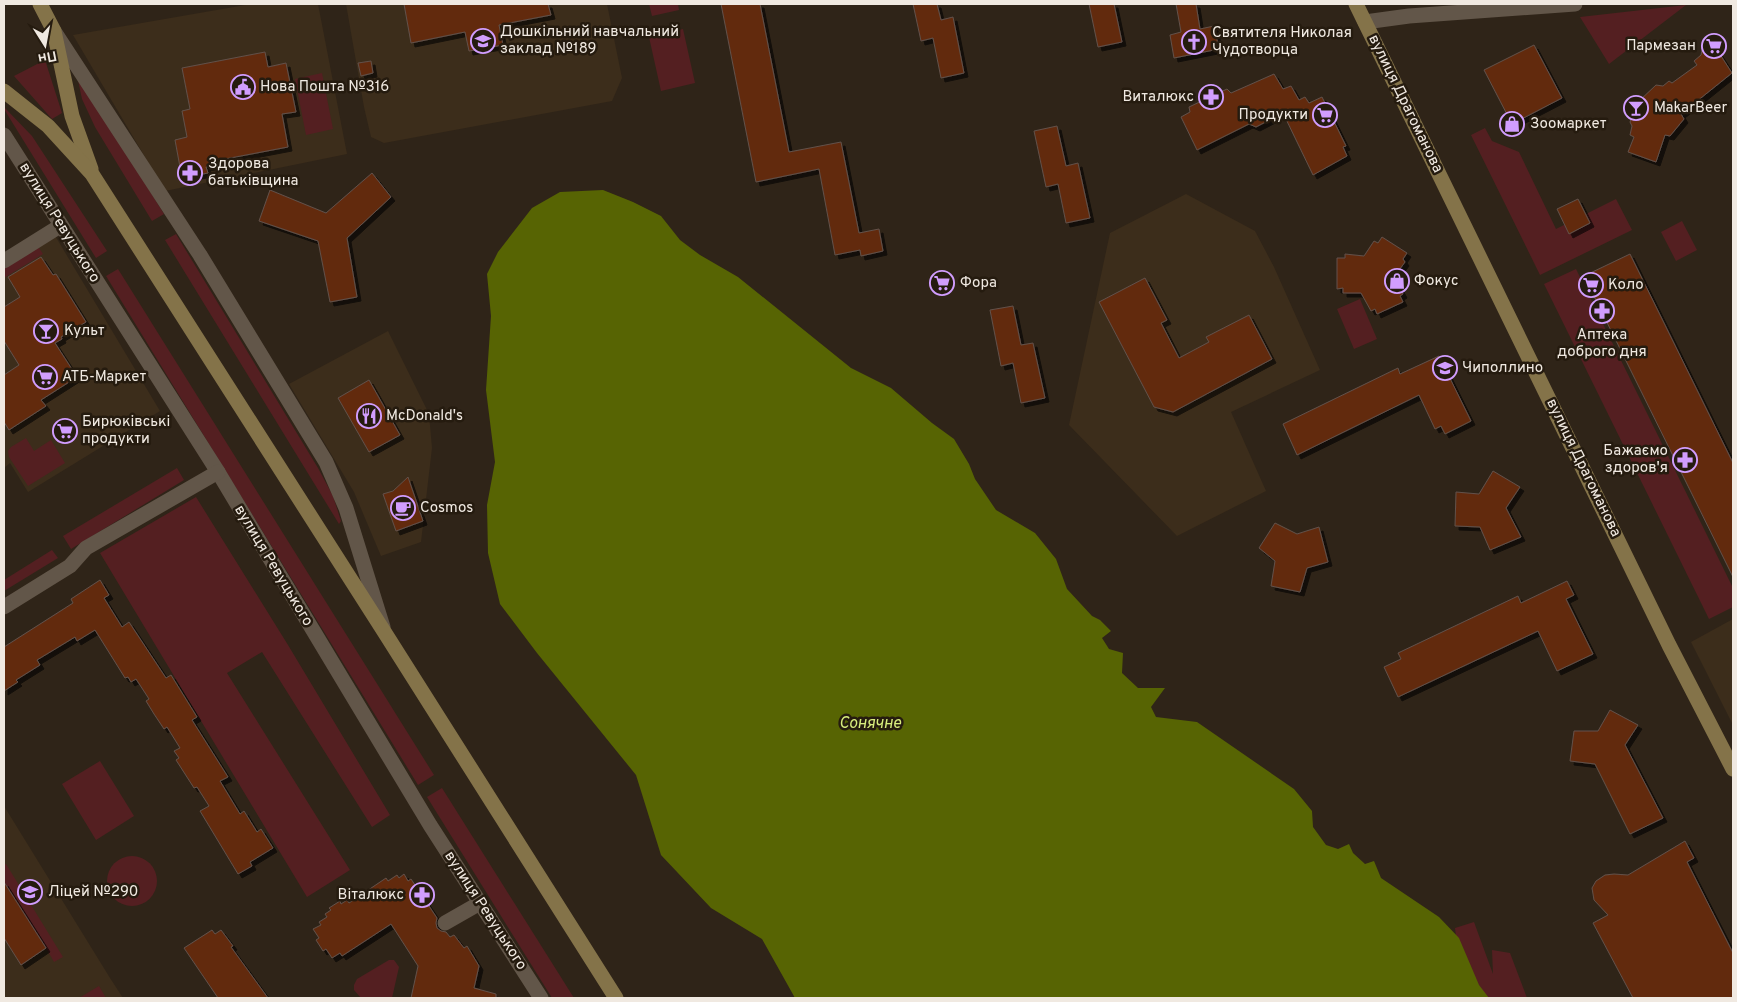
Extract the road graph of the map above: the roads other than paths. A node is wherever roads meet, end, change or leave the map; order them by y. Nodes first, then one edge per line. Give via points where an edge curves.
1 (40, 4) edge
2 (1356, 4) edge
3 (1575, 4) edge
4 (1365, 22) junction
5 (54, 31) junction
6 (4, 91) edge
7 (4, 135) edge
8 (92, 174) junction
9 (60, 226) junction
10 (4, 261) edge
11 (218, 472) junction
12 (4, 607) edge
13 (385, 633) junction
14 (1733, 770) edge
15 (480, 903) junction
16 (444, 923) dead end
17 (540, 998) edge
18 (616, 998) edge

1 - 5 street
2 - 4 street, вулиця Драгоманова
3 - 4 street
4 - 14 street, вулиця Драгоманова
5 - 8 street via 72,116
5 - 13 street via 200,254 326,462 346,508
6 - 8 street via 48,126
7 - 9 street, вулиця Ревуцького
8 - 13 street
9 - 10 street
9 - 11 street, вулиця Ревуцького
11 - 12 street via 86,548 70,566
11 - 15 street, вулиця Ревуцького via 417,805
13 - 18 street
15 - 16 street
15 - 17 street, вулиця Ревуцького

